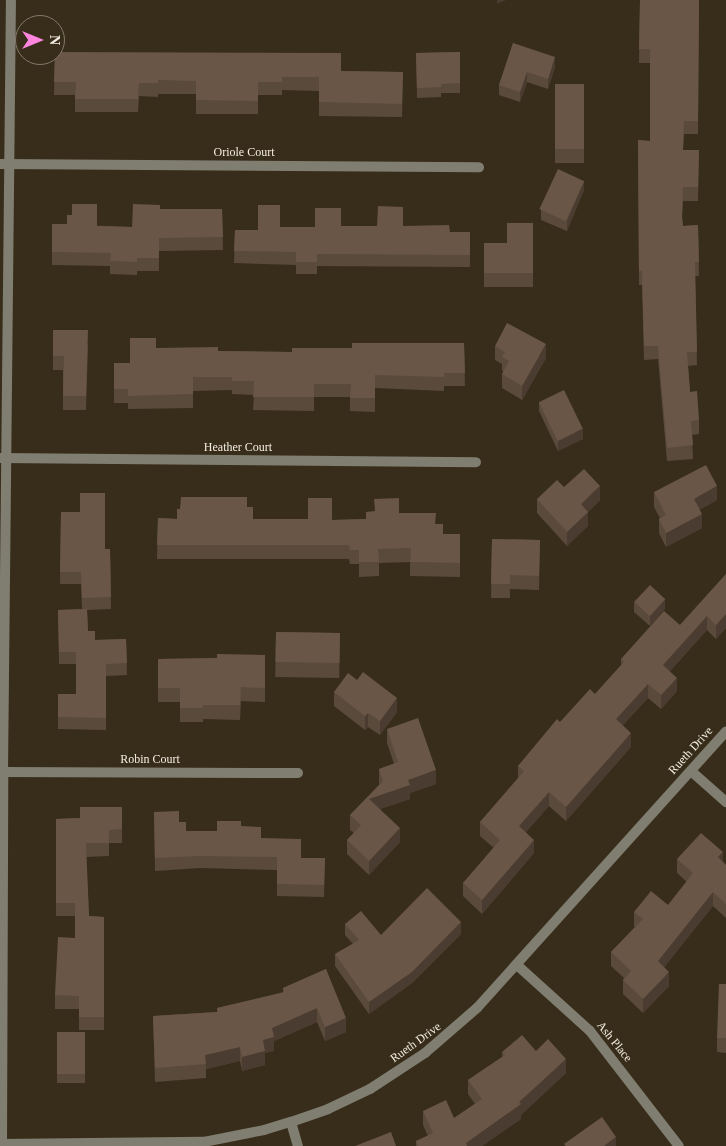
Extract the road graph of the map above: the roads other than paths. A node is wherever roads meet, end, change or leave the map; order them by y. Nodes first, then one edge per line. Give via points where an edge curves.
1 (11, 0) edge
2 (5, 164) edge
3 (478, 167) dead end
4 (4, 458) edge
5 (476, 462) dead end
6 (726, 731) edge
7 (691, 771) junction
8 (3, 772) junction
9 (298, 773) dead end
10 (726, 802) edge
11 (517, 965) junction
12 (291, 1122) junction
13 (1, 1145) edge
14 (298, 1146) edge
15 (679, 1146) edge

1 - 2 street
2 - 3 street, Oriole Court
2 - 4 street
4 - 5 street, Heather Court
4 - 8 street
6 - 7 street, Rueth Drive
7 - 10 street
7 - 11 street, Rueth Drive
8 - 9 street, Robin Court
8 - 13 street
11 - 12 street, Rueth Drive via 461,1024 408,1066 348,1100
11 - 15 street, Ash Place via 590,1031
12 - 13 street, Rueth Drive via 204,1142
12 - 14 street

